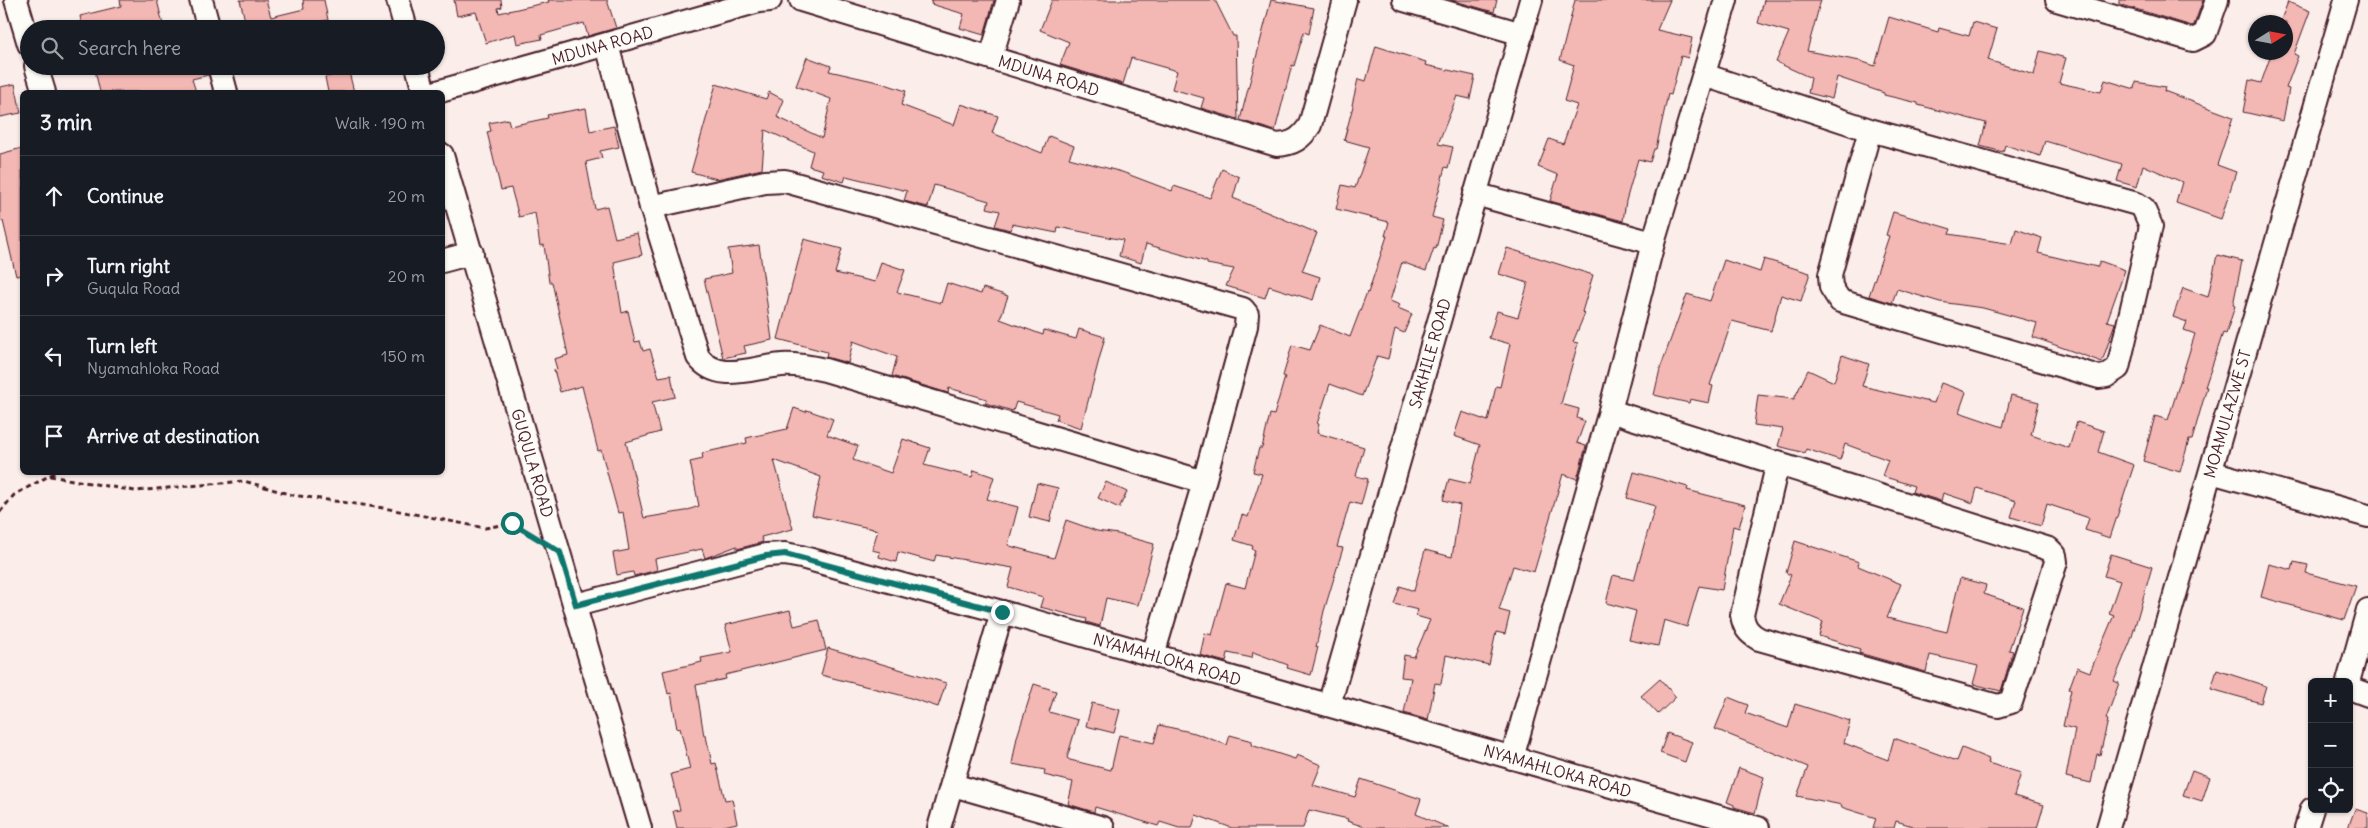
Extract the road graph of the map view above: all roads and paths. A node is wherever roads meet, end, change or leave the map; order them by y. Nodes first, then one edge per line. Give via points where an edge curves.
1 (16, 0) edge
2 (201, 0) edge
3 (398, 0) edge
4 (770, 0) edge
5 (801, 0) edge
6 (1008, 0) edge
7 (1345, 0) edge
8 (1404, 0) edge
9 (1531, 0) edge
10 (1726, 0) edge
11 (2057, 0) edge
12 (2218, 0) edge
13 (2346, 0) edge
14 (22, 20) edge
15 (207, 20) edge
16 (404, 20) edge
17 (1522, 34) junction
18 (607, 45) junction
19 (991, 57) junction
20 (39, 75) edge
21 (221, 75) edge
22 (419, 75) edge
23 (1704, 75) junction
24 (43, 90) edge
25 (225, 90) edge
26 (423, 90) edge
27 (444, 90) edge
28 (1870, 130) junction
29 (445, 165) edge
30 (1475, 194) junction
31 (651, 207) junction
32 (1653, 243) junction
33 (472, 252) junction
34 (445, 260) edge
35 (1610, 410) junction
36 (1778, 462) junction
37 (2211, 472) junction
38 (50, 476) joint
39 (1204, 482) junction
40 (0, 512) edge
41 (2368, 516) edge
42 (560, 552) junction
43 (576, 605) junction
44 (2368, 610) edge
45 (1002, 612) junction
46 (1153, 655) junction
47 (2349, 678) edge
48 (2353, 689) edge
49 (2368, 695) edge
50 (1329, 705) junction
51 (1512, 758) junction
52 (953, 785) junction
53 (2311, 813) edge
54 (640, 828) edge
55 (939, 828) edge
56 (1103, 828) edge
57 (1758, 828) edge
58 (2108, 828) edge
59 (2306, 828) edge

1 - 14 street
2 - 15 street
3 - 16 street
4 - 18 street, MDUNA ROAD
5 - 19 street, MDUNA ROAD
6 - 19 street
7 - 19 street, MDUNA ROAD via 1310,126 1296,141 1277,145
8 - 17 street
9 - 17 street, SAKHILE ROAD
10 - 23 street
11 - 12 street via 2193,40 2205,34
13 - 37 street, MOAMULAZWE ST
17 - 30 street, SAKHILE ROAD
18 - 27 street, MDUNA ROAD
18 - 31 street
20 - 24 street
21 - 25 street
22 - 26 street
23 - 28 street
23 - 32 street
28 - 28 street via 2143,208 2151,226 2118,368 2099,377 1840,301 1831,287 1830,275
29 - 33 street, GUQULA ROAD
30 - 32 street
30 - 50 street, SAKHILE ROAD
31 - 39 street via 698,356 713,371 734,372 783,365 825,370
31 - 39 street via 785,180 1238,306 1247,314 1246,326
32 - 35 street
33 - 34 street
33 - 42 street, GUQULA ROAD
35 - 36 street
35 - 51 street
36 - 36 street via 2050,549 2056,562 2011,702 1998,706 1758,639 1750,634 1742,616
37 - 41 street
37 - 58 street, MOAMULAZWE ST
38 - 40 path via 14,495
38 - 42 path via 135,491 244,481 292,495 384,508 485,528 512,523
39 - 46 street
42 - 43 street, GUQULA ROAD
43 - 45 street, NYAMAHLOKA ROAD via 766,556 785,554
43 - 54 street, GUQULA ROAD
44 - 47 street
45 - 46 street, NYAMAHLOKA ROAD
45 - 52 street
46 - 50 street, NYAMAHLOKA ROAD
48 - 49 street
50 - 51 street, NYAMAHLOKA ROAD
51 - 57 street, NYAMAHLOKA ROAD
52 - 55 street
52 - 56 street
53 - 59 street

